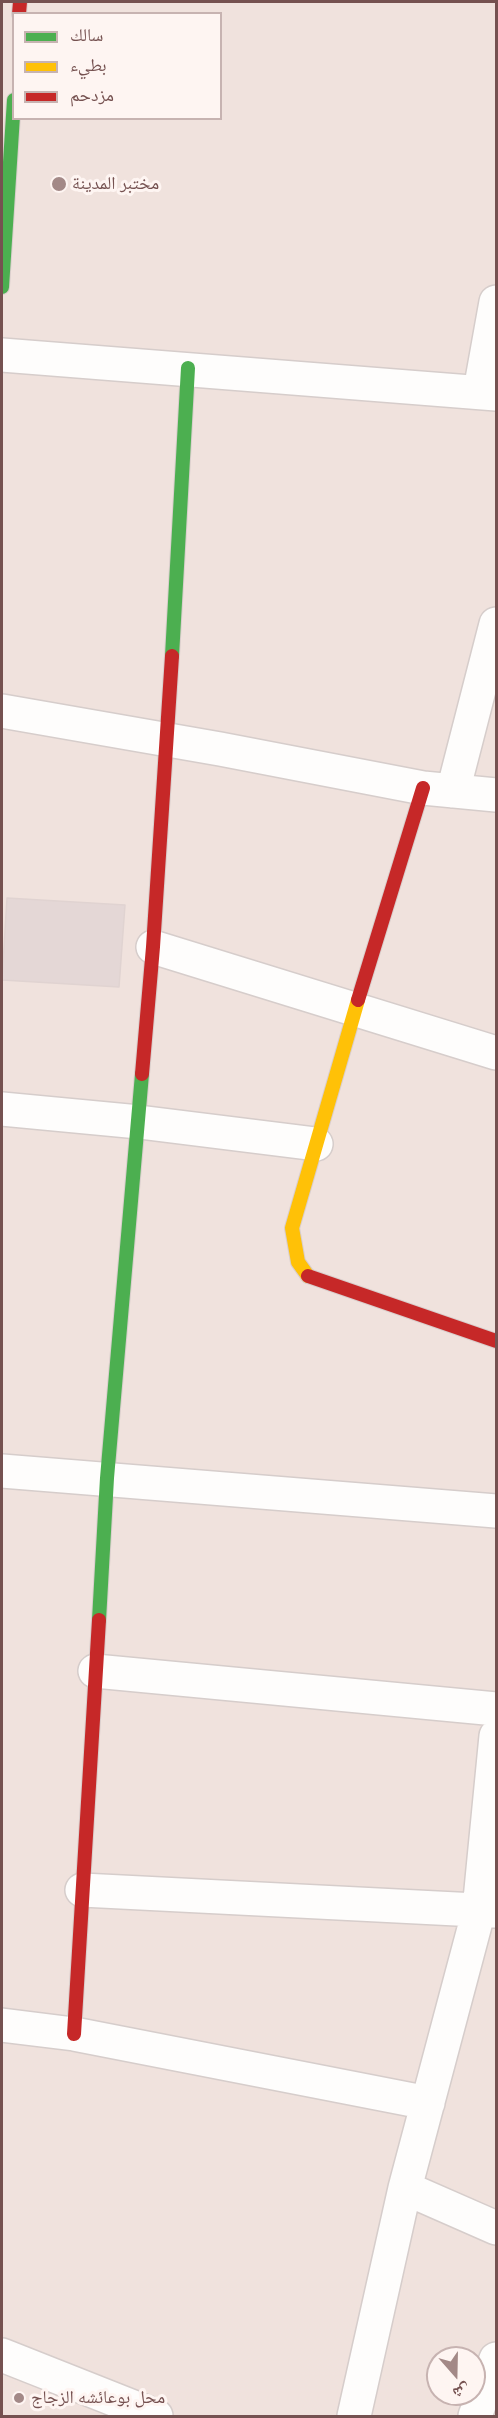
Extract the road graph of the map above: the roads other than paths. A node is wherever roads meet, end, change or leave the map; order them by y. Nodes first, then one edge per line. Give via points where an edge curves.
1 (13, 120) edge
2 (2, 287) edge
3 (496, 302) edge
4 (2, 355) edge
5 (188, 368) junction
6 (488, 393) edge
7 (496, 624) edge
8 (2, 711) edge
9 (167, 740) junction
10 (438, 789) junction
11 (496, 795) edge
12 (153, 947) junction
13 (355, 1010) junction
14 (496, 1053) edge
15 (2, 1109) edge
16 (139, 1122) junction
17 (316, 1144) junction
18 (496, 1341) edge
19 (2, 1471) edge
20 (107, 1478) junction
21 (496, 1511) edge
22 (95, 1671) junction
23 (496, 1709) edge
24 (496, 1736) edge
25 (82, 1890) junction
26 (488, 1910) edge
27 (2, 2025) edge
28 (74, 2034) junction
29 (428, 2103) junction
30 (405, 2188) junction
31 (496, 2228) edge
32 (2, 2355) edge
33 (496, 2359) edge
34 (156, 2416) edge
35 (354, 2416) edge
36 (475, 2416) edge

1 - 2 street
3 - 6 street
4 - 5 street
5 - 6 street
5 - 9 street
7 - 10 street
8 - 9 street
9 - 10 street
9 - 12 street
10 - 11 street
10 - 13 street
12 - 13 street
12 - 16 street
13 - 14 street
13 - 17 street
15 - 16 street
16 - 17 street
16 - 20 street
17 - 18 street via 292,1228 298,1262 308,1276
19 - 20 street
20 - 21 street
20 - 22 street
22 - 23 street
22 - 25 street
24 - 26 street
25 - 26 street
25 - 28 street
26 - 29 street
27 - 28 street
28 - 29 street
29 - 30 street
30 - 31 street
30 - 35 street
32 - 34 street
33 - 36 street

